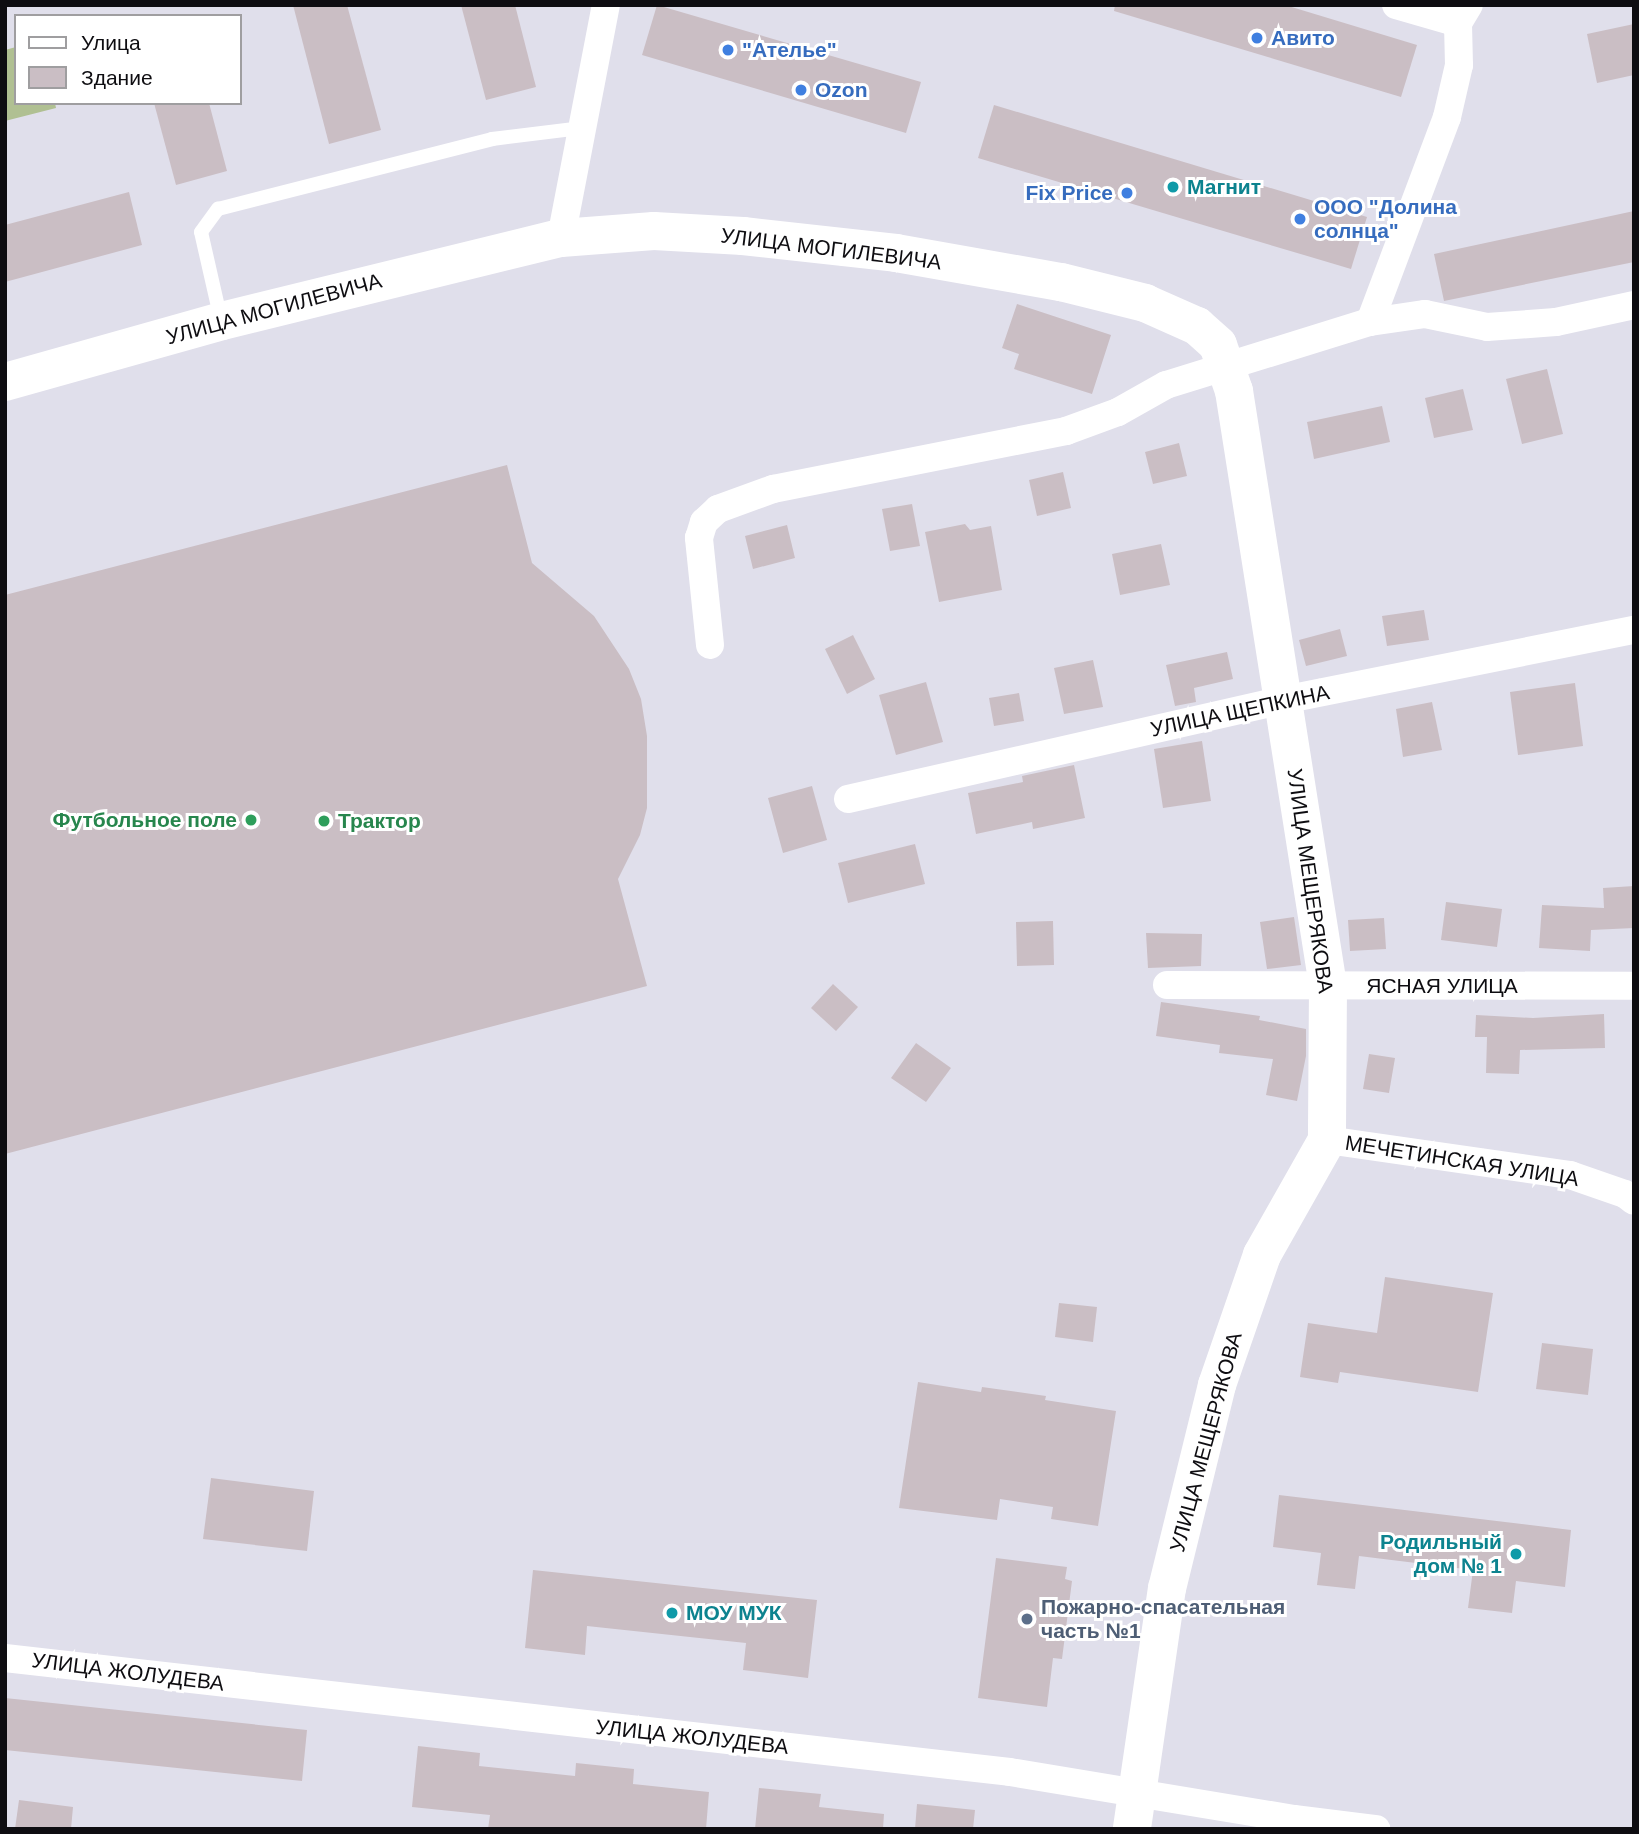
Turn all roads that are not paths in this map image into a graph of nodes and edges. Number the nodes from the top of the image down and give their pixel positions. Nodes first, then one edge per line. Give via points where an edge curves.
1 (606, 5) edge
2 (1396, 5) edge
3 (1464, 14) edge
4 (582, 128) junction
5 (561, 238) junction
6 (1634, 304) edge
7 (222, 321) junction
8 (1370, 322) junction
9 (1227, 367) junction
10 (5, 382) edge
11 (1634, 630) edge
12 (710, 645) dead end
13 (1283, 700) junction
14 (848, 799) dead end
15 (1167, 985) dead end
16 (1328, 986) junction
17 (1634, 986) edge
18 (1327, 1140) junction
19 (1634, 1201) edge
20 (5, 1658) edge
21 (1134, 1811) edge
22 (1376, 1829) edge

1 - 4 street
2 - 3 street
3 - 8 street via 1447,117
4 - 5 street
4 - 7 lane via 492,139 218,209 201,232
5 - 7 street, УЛИЦА МОГИЛЕВИЧА
5 - 9 street, УЛИЦА МОГИЛЕВИЧА via 654,231 743,236 896,253 1061,282 1145,303 1196,326 1218,345
6 - 8 street via 1556,322 1487,327 1425,314
7 - 10 street, УЛИЦА МОГИЛЕВИЧА
8 - 9 street
9 - 12 street via 1166,385 1118,412 1066,431 773,489 718,509 704,522 699,538
9 - 13 street, УЛИЦА МЕЩЕРЯКОВА
11 - 13 street, УЛИЦА ЩЕПКИНА
13 - 14 street, УЛИЦА ЩЕПКИНА
13 - 16 street, УЛИЦА МЕЩЕРЯКОВА
15 - 16 street, ЯСНАЯ УЛИЦА
16 - 17 street, ЯСНАЯ УЛИЦА
16 - 18 street, УЛИЦА МЕЩЕРЯКОВА
18 - 19 street, МЕЧЕТИНСКАЯ УЛИЦА via 1570,1175
18 - 21 street, УЛИЦА МЕЩЕРЯКОВА via 1262,1255 1217,1385 1167,1588
20 - 21 street, УЛИЦА ЖОЛУДЕВА via 1010,1772
21 - 22 street, УЛИЦА ЖОЛУДЕВА

